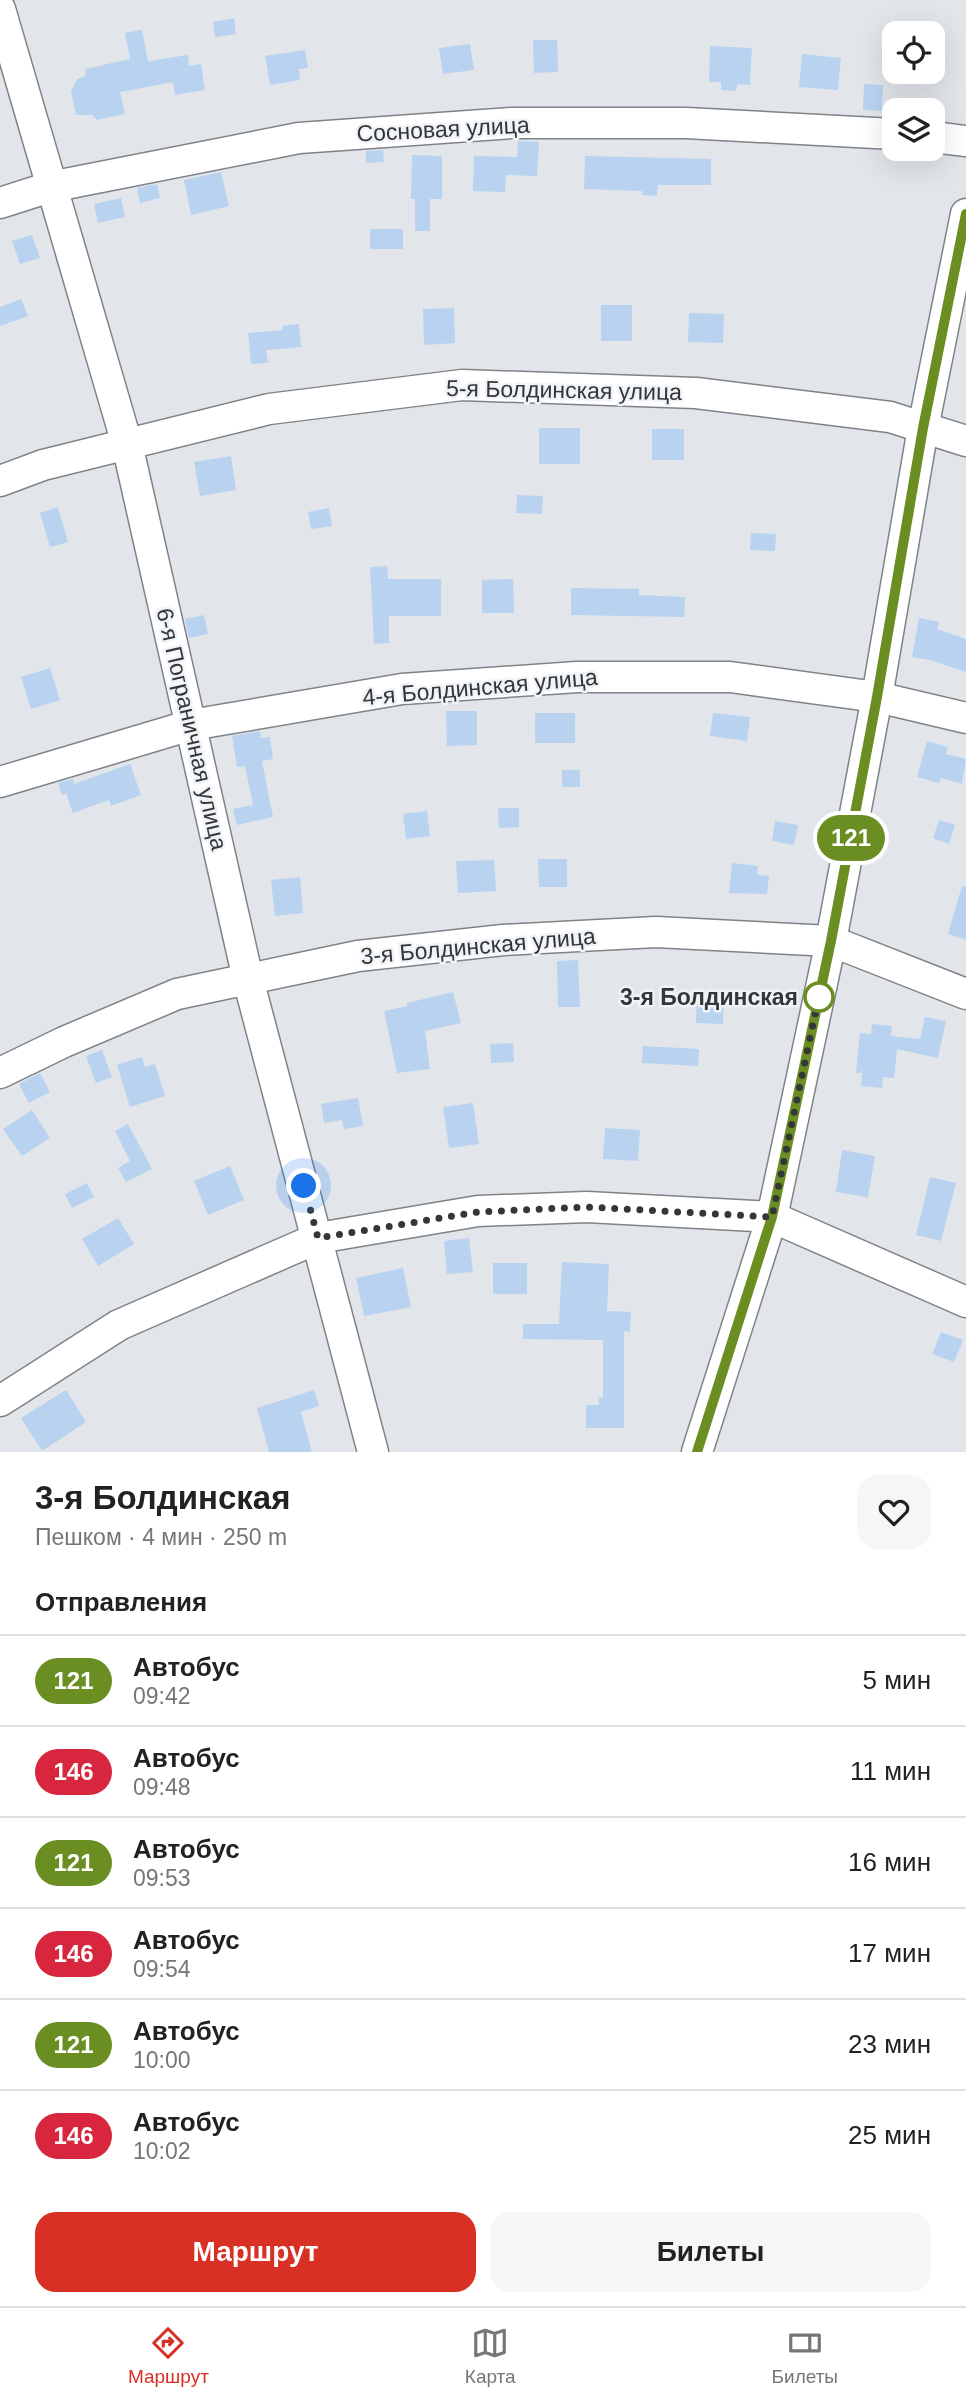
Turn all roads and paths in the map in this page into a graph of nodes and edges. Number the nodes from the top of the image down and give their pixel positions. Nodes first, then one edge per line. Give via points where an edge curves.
1 (0, 9) edge
2 (882, 133) edge
3 (945, 138) edge
4 (966, 141) edge
5 (50, 187) junction
6 (0, 204) edge
7 (966, 214) edge
8 (923, 428) junction
9 (966, 441) edge
10 (127, 444) junction
11 (0, 481) edge
12 (877, 697) junction
13 (966, 718) edge
14 (191, 725) junction
15 (0, 782) edge
16 (831, 941) junction
17 (248, 979) junction
18 (966, 994) edge
19 (0, 1073) edge
20 (772, 1217) junction
21 (318, 1238) junction
22 (966, 1302) edge
23 (0, 1401) edge
24 (373, 1452) edge
25 (697, 1452) edge

1 - 5 street, 6-я Пограничная улица
2 - 5 street, Сосновая улица via 686,123 512,123 299,138
3 - 4 street
5 - 6 street, Сосновая улица
5 - 10 street, 6-я Пограничная улица
7 - 8 street
8 - 9 street, 5-я Болдинская улица
8 - 10 street, 5-я Болдинская улица via 890,417 696,393 463,385 269,409
8 - 12 street
10 - 11 street, 5-я Болдинская улица
10 - 14 street, 6-я Пограничная улица
12 - 13 street, 4-я Болдинская улица
12 - 14 street, 4-я Болдинская улица via 730,677 577,677 402,689
12 - 16 street
14 - 15 street, 4-я Болдинская улица
14 - 17 street, 6-я Пограничная улица
16 - 17 street, 3-я Болдинская улица via 656,932 503,940 358,956
16 - 18 street, 3-я Болдинская улица
16 - 20 street
17 - 19 street, 3-я Болдинская улица via 177,994
17 - 21 street, 6-я Пограничная улица
20 - 21 street via 587,1207 491,1211
20 - 22 street
20 - 25 street
21 - 23 street via 119,1325
21 - 24 street, 6-я Пограничная улица

